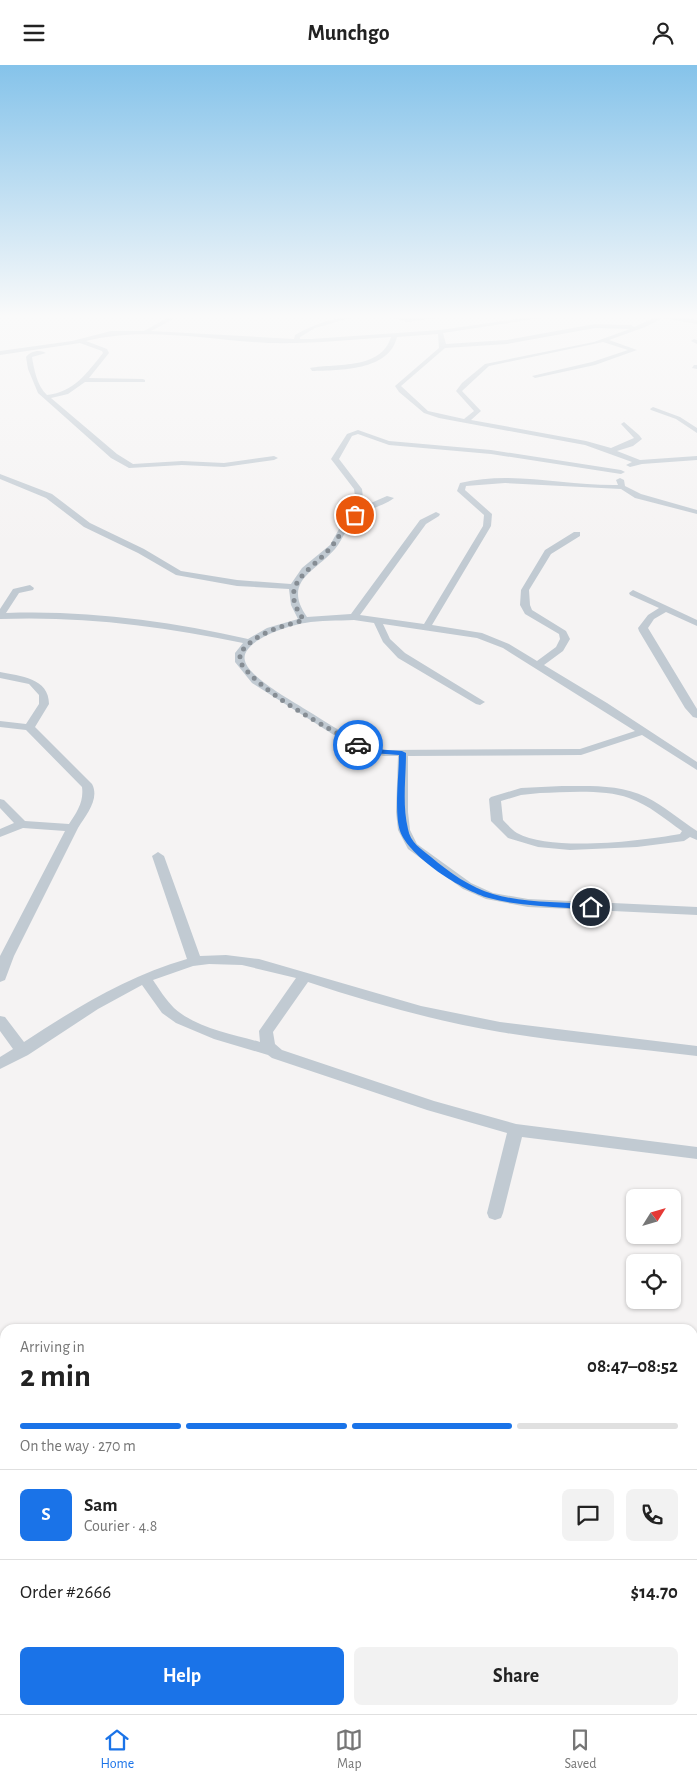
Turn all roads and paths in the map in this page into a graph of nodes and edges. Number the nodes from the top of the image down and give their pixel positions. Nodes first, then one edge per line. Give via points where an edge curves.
1 (43, 394) edge
2 (67, 394) edge
3 (405, 394) edge
4 (462, 394) edge
5 (46, 397) junction
6 (653, 409) dead end
7 (465, 422) junction
8 (624, 424) dead end
9 (697, 431) edge
10 (611, 451) junction
11 (274, 458) dead end
12 (697, 458) edge
13 (637, 462) junction
14 (621, 472) junction
15 (0, 476) edge
16 (622, 487) junction
17 (390, 498) dead end
18 (359, 512) junction
19 (697, 512) edge
20 (436, 514) dead end
21 (577, 534) dead end
22 (294, 587) junction
23 (30, 588) dead end
24 (633, 593) dead end
25 (666, 608) junction
26 (0, 616) edge
27 (354, 617) junction
28 (304, 620) junction
29 (378, 621) junction
30 (697, 623) edge
31 (426, 628) junction
32 (249, 642) junction
33 (537, 665) junction
34 (0, 675) edge
35 (480, 702) dead end
36 (697, 715) edge
37 (0, 725) edge
38 (30, 727) junction
39 (642, 732) junction
40 (402, 753) junction
41 (697, 767) edge
42 (0, 802) edge
43 (22, 824) junction
44 (72, 828) junction
45 (0, 833) edge
46 (693, 834) edge
47 (158, 856) dead end
48 (697, 911) edge
49 (195, 962) junction
50 (305, 976) junction
51 (0, 977) edge
52 (145, 979) junction
53 (0, 1021) edge
54 (270, 1050) junction
55 (22, 1051) junction
56 (697, 1051) edge
57 (0, 1064) edge
58 (516, 1129) junction
59 (697, 1153) edge
60 (495, 1213) dead end

1 - 5 street
2 - 5 street
3 - 7 street via 426,412
4 - 7 street via 478,411
5 - 11 street via 114,457 133,466 224,465
6 - 9 street
7 - 10 street via 576,441
8 - 10 street via 638,439
10 - 13 street
12 - 13 street
13 - 14 street
14 - 16 street
14 - 18 street via 490,452 404,445 354,432 335,459 357,484 362,501
15 - 22 street via 49,496 87,525 179,573 237,583
16 - 19 street via 638,496
16 - 31 street via 522,481 463,485 461,491 488,515 487,526
17 - 18 street
18 - 22 street via 346,523 330,548 300,576
20 - 27 street via 422,522
21 - 33 street via 548,552 526,590 528,612 563,633 565,639 560,649
22 - 28 street via 296,607
23 - 26 street via 16,591
24 - 25 street
25 - 30 street
25 - 36 street via 647,620 644,631
26 - 32 street via 85,616
27 - 28 street
27 - 29 street
28 - 32 street via 270,630
29 - 31 street
29 - 35 street via 384,638 413,665
31 - 33 street via 487,637
32 - 40 street via 240,653 240,662 256,681 360,747
33 - 39 street
34 - 38 street via 32,682 41,690 44,704
37 - 38 street
38 - 44 street via 88,786 89,796 84,810
39 - 40 street via 580,752
39 - 41 street
40 - 48 street via 404,830 412,846 467,886 490,896 528,903
42 - 43 street
43 - 44 street
43 - 45 street
44 - 51 street via 7,956
46 - 46 street via 641,799 612,791 518,791 502,795 494,802 493,812 499,826 514,836 540,844 576,847 655,842
47 - 49 street
49 - 50 street via 240,960
49 - 52 street
50 - 54 street via 266,1031
50 - 56 street via 435,1015 498,1027
52 - 54 street via 164,1004 180,1018 222,1036
52 - 55 street via 106,998
53 - 55 street
54 - 58 street via 432,1106
55 - 57 street
58 - 59 street
58 - 60 street

